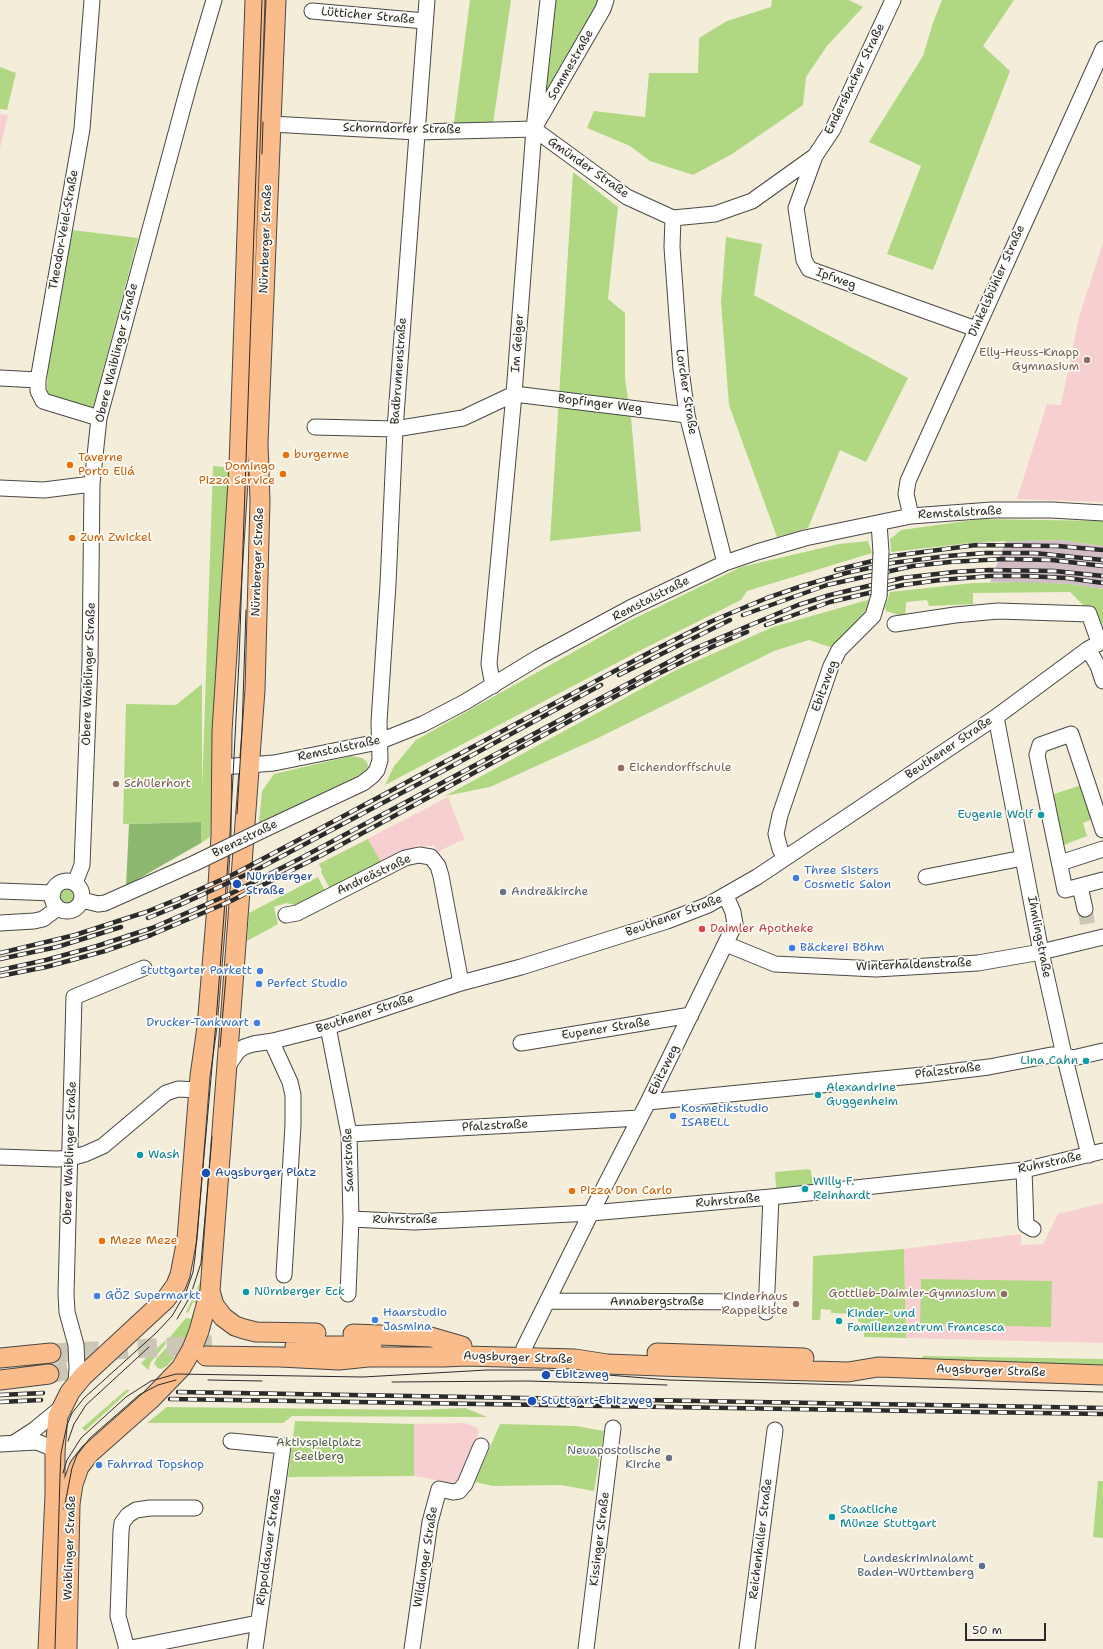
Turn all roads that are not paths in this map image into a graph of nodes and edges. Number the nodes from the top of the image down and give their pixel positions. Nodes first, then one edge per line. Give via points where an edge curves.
1 (92, 0) edge
2 (214, 0) edge
3 (255, 0) edge
4 (276, 0) edge
5 (427, 0) edge
6 (548, 0) edge
7 (606, 0) edge
8 (893, 0) edge
9 (312, 11) dead end
10 (424, 21) junction
11 (1103, 49) edge
12 (271, 124) junction
13 (534, 129) junction
14 (417, 132) junction
15 (815, 156) junction
16 (673, 218) junction
17 (976, 329) junction
18 (0, 378) edge
19 (38, 380) junction
20 (514, 394) junction
21 (687, 415) junction
22 (99, 418) junction
23 (315, 427) dead end
24 (395, 429) junction
25 (92, 484) junction
26 (0, 488) edge
27 (1103, 513) edge
28 (911, 516) junction
29 (879, 523) junction
30 (725, 563) junction
31 (895, 624) dead end
32 (1097, 644) edge
33 (1103, 681) edge
34 (494, 686) junction
35 (996, 717) junction
36 (378, 742) junction
37 (249, 765) junction
38 (222, 767) junction
39 (1103, 830) edge
40 (1103, 849) edge
41 (785, 858) junction
42 (1023, 858) junction
43 (1060, 863) junction
44 (926, 877) dead end
45 (1103, 880) edge
46 (75, 883) junction
47 (1080, 886) junction
48 (0, 891) edge
49 (52, 893) junction
50 (726, 896) junction
51 (82, 900) junction
52 (58, 908) junction
53 (1085, 909) tunnel mouth
54 (286, 915) dead end
55 (0, 923) edge
56 (1094, 934) edge
57 (726, 944) junction
58 (1042, 952) junction
59 (144, 968) dead end
60 (461, 983) junction
61 (691, 1015) junction
62 (230, 1025) junction
63 (328, 1027) junction
64 (273, 1041) junction
65 (521, 1043) dead end
66 (253, 1044) junction
67 (1103, 1051) edge
68 (1064, 1055) junction
69 (227, 1067) junction
70 (199, 1090) junction
71 (648, 1102) junction
72 (640, 1118) junction
73 (349, 1134) junction
74 (1096, 1153) edge
75 (0, 1157) edge
76 (70, 1158) junction
77 (1024, 1170) junction
78 (771, 1197) junction
79 (591, 1213) junction
80 (351, 1220) junction
81 (1033, 1229) dead end
82 (284, 1275) dead end
83 (210, 1291) junction
84 (348, 1294) dead end
85 (548, 1301) junction
86 (462, 1346) junction
87 (524, 1348) junction
88 (444, 1357) junction
89 (0, 1358) edge
90 (50, 1364) junction
91 (878, 1367) junction
92 (181, 1368) junction
93 (0, 1369) edge
94 (1103, 1375) edge
95 (0, 1380) edge
96 (76, 1383) junction
97 (62, 1407) junction
98 (613, 1428) dead end
99 (775, 1430) dead end
100 (231, 1441) dead end
101 (7, 1443) edge
102 (481, 1446) dead end
103 (54, 1451) junction
104 (194, 1508) dead end
105 (258, 1623) junction
106 (48, 1649) edge
107 (67, 1649) edge
108 (126, 1649) edge
109 (255, 1649) edge
110 (412, 1649) edge
111 (586, 1649) edge
112 (747, 1649) edge

1 - 19 street, Theodor-Veiel-Straße via 82,129
2 - 22 street, Obere Waiblinger Straße
3 - 38 main road, Nürnberger Straße via 239,466 224,689
4 - 12 main road, Nürnberger Straße
5 - 10 street, Badbrunnenstraße
6 - 13 street, Im Geiger
7 - 13 street, Sommestraße
8 - 15 street, Endersbacher Straße via 833,129
9 - 10 street, Lütticher Straße
10 - 14 street, Badbrunnenstraße
11 - 17 street, Dinkelsbühler Straße
12 - 14 street, Schorndorfer Straße
12 - 37 main road, Nürnberger Straße via 258,443 260,501 255,690
13 - 14 street, Schorndorfer Straße
13 - 16 street, Gmünder Straße via 627,197
13 - 20 street, Im Geiger
14 - 24 street, Badbrunnenstraße
15 - 16 street, Gmünder Straße via 752,201 715,214
15 - 17 street, Ipfweg via 796,208 804,260 809,269
16 - 21 street, Lorcher Straße via 672,247
17 - 28 street, Dinkelsbühler Straße via 908,481 906,494
18 - 19 street
19 - 22 street, Theodor-Veiel-Straße via 38,391 43,401
20 - 21 street, Bopfinger Weg
20 - 24 street via 463,418
20 - 34 street, Im Geiger via 489,664
21 - 30 street, Lorcher Straße
22 - 25 street, Obere Waiblinger Straße
23 - 24 street
24 - 36 street, Badbrunnenstraße
25 - 26 street via 44,490
25 - 46 street, Obere Waiblinger Straße via 90,662 82,865
27 - 28 street, Remstalstraße via 992,510
28 - 29 street, Remstalstraße
29 - 30 street, Remstalstraße via 805,538
29 - 41 street, Ebitzweg, bridge via 879,596 873,616 839,650 831,666 780,815 776,834
30 - 34 street, Remstalstraße via 632,607 539,657
31 - 32 street via 998,611 1089,614
32 - 33 street via 1098,666
32 - 35 street, Beuthener Straße
34 - 36 street, Remstalstraße via 423,724
35 - 41 street, Beuthener Straße
35 - 42 street, Ihmlingstraße
36 - 37 street, Remstalstraße via 274,763
36 - 51 street, Brenzstraße, bridge via 380,760 377,770 363,783 106,903
37 - 38 street, Remstalstraße
37 - 62 main road, Nürnberger Straße
38 - 70 main road, Nürnberger Straße via 216,918
39 - 43 street via 1071,734 1040,745 1036,755
40 - 43 street
41 - 50 street, Beuthener Straße
42 - 44 street
42 - 58 street, Ihmlingstraße
43 - 47 street via 1065,890
45 - 47 street
46 - 49 street via 63,882 56,886
46 - 51 street via 81,889
47 - 53 street
48 - 49 street
49 - 52 street via 52,899
50 - 57 street, Ebitzweg via 735,924
50 - 60 street, Beuthener Straße via 667,921
51 - 52 street via 78,907 71,911
52 - 55 street via 43,919
54 - 60 street, Andreästraße via 297,913 405,858 419,855 431,858 438,866 441,876
56 - 58 street, Winterhaldenstraße
57 - 58 street, Winterhaldenstraße via 775,964 876,970 978,963
57 - 61 street, Ebitzweg
58 - 68 street, Ihmlingstraße
59 - 76 street, Obere Waiblinger Straße via 74,997
60 - 63 street, Beuthener Straße
61 - 65 street, Eupener Straße
61 - 71 street, Ebitzweg
62 - 66 street via 243,1040
62 - 69 main road, Nürnberger Straße
63 - 64 street, Beuthener Straße
63 - 73 street, Saarstraße
64 - 66 street, Beuthener Straße
64 - 82 street via 293,1095
66 - 69 street, Beuthener Straße via 238,1051
67 - 68 street, Pfalzstraße via 1073,1058
68 - 71 street, Pfalzstraße via 923,1075
68 - 74 street, Ihmlingstraße
69 - 83 main road, Nürnberger Straße
70 - 76 street via 178,1089 166,1093 103,1146
70 - 96 main road, Nürnberger Straße via 187,1239 177,1283 166,1300
71 - 72 street, Ebitzweg
72 - 73 street, Pfalzstraße
72 - 79 street, Ebitzweg
73 - 80 street, Saarstraße
74 - 77 street, Ruhrstraße
75 - 76 street
76 - 96 street, Obere Waiblinger Straße via 66,1294 74,1336
77 - 78 street, Ruhrstraße
77 - 81 street via 1026,1225
78 - 79 street, Ruhrstraße
78 - 85 street, Annabergstraße via 766,1307
79 - 80 street, Ruhrstraße via 414,1222
79 - 85 street, Ebitzweg
80 - 84 street, Saarstraße
83 - 86 main road via 214,1305 223,1317 235,1326 256,1332 390,1334 430,1337
83 - 92 main road via 200,1331
85 - 87 street, Ebitzweg
86 - 87 main road, Augsburger Straße
86 - 88 main road, Augsburger Straße via 209,1351 339,1360 368,1356
87 - 91 main road, Augsburger Straße via 850,1359
88 - 91 main road, Augsburger Straße via 575,1359 613,1364 748,1370 848,1372
88 - 92 main road via 395,1369
89 - 90 main road
90 - 93 main road
90 - 95 main road
91 - 94 main road, Augsburger Straße
92 - 107 main road, Waiblinger Straße via 151,1399 90,1453 79,1467 70,1504
96 - 97 main road
97 - 101 street via 34,1430
97 - 103 main road
98 - 111 street, Kissinger Straße
99 - 112 street, Reichenhaller Straße
100 - 105 street, Rippoldsauer Straße via 283,1446
101 - 103 street via 37,1442
102 - 110 street, Wildunger Straße via 465,1484 459,1491 439,1489 430,1522
103 - 106 main road, Waiblinger Straße via 55,1495
104 - 108 street via 136,1510 122,1523 118,1616
105 - 108 street
105 - 109 street, Rippoldsauer Straße

